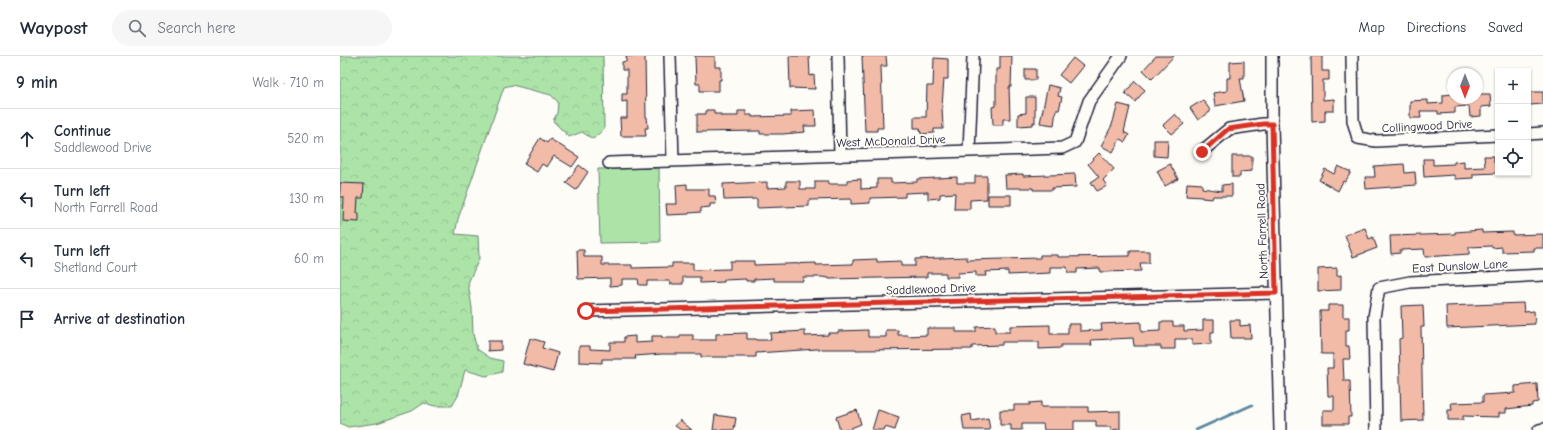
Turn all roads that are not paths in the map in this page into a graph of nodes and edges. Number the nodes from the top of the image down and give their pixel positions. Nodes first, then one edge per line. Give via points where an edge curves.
1 (670, 56) edge
2 (838, 56) edge
3 (973, 56) edge
4 (1121, 56) edge
5 (1272, 56) edge
6 (1352, 56) edge
7 (1272, 124) junction
8 (1543, 133) edge
9 (1531, 134) edge
10 (1495, 135) edge
11 (968, 150) junction
12 (1202, 152) dead end
13 (840, 156) junction
14 (673, 161) junction
15 (609, 163) dead end
16 (1543, 275) edge
17 (1276, 293) junction
18 (586, 311) dead end
19 (1543, 429) edge
20 (1280, 430) edge
21 (1376, 430) edge
22 (1539, 430) edge

1 - 14 street
2 - 13 street
3 - 11 street
4 - 11 street, West McDonald Drive via 1089,101 1075,142 1062,148
5 - 7 street, North Farrell Road
6 - 10 street, Collingwood Drive via 1352,121 1358,138 1376,141
7 - 12 street via 1228,129
7 - 17 street, North Farrell Road
8 - 9 street
11 - 13 street, West McDonald Drive
13 - 14 street, West McDonald Drive
14 - 15 street, West McDonald Drive
16 - 21 street, East Dunslow Lane via 1410,282 1379,288 1374,317
17 - 18 street, Saddlewood Drive
17 - 20 street, North Farrell Road
19 - 22 street

